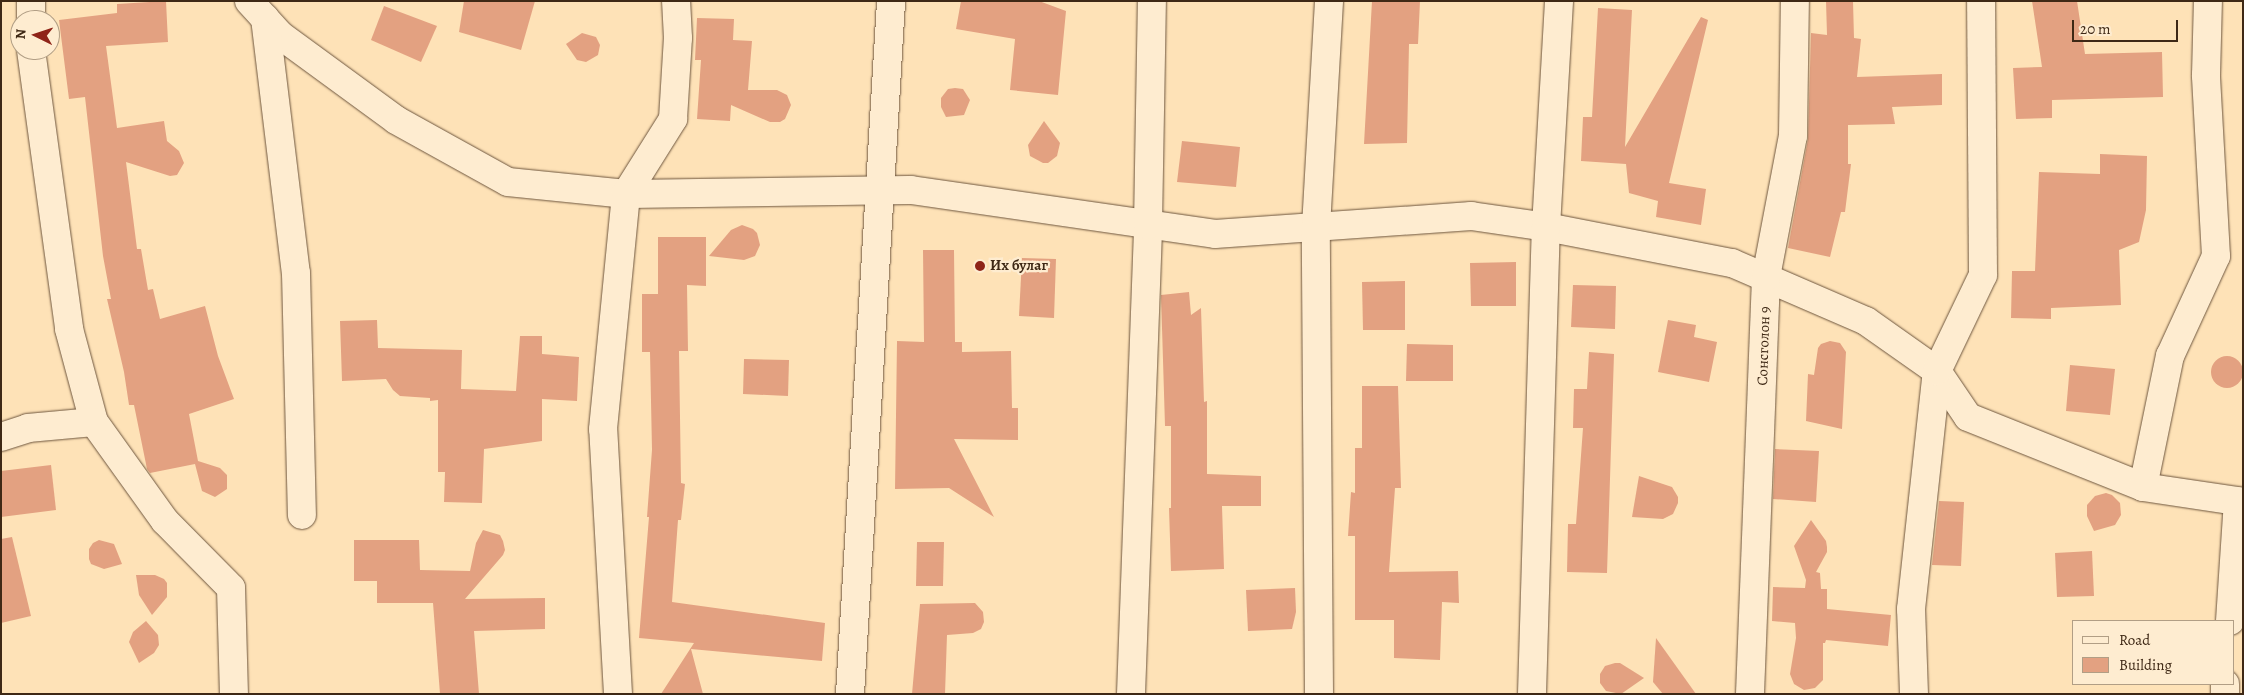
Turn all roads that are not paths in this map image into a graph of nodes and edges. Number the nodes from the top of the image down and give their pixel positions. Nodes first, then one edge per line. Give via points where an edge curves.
1 (676, 1) edge
2 (891, 1) edge
3 (1152, 1) edge
4 (1329, 1) edge
5 (1559, 1) edge
6 (1795, 1) edge
7 (1981, 1) edge
8 (2208, 1) edge
9 (257, 10) edge
10 (32, 60) edge
11 (879, 189) junction
12 (626, 194) junction
13 (1148, 224) junction
14 (1316, 227) junction
15 (1546, 227) junction
16 (1766, 277) junction
17 (1937, 371) junction
18 (94, 422) junction
19 (1, 437) edge
20 (2143, 487) junction
21 (2240, 501) edge
22 (302, 515) dead end
23 (2230, 620) edge
24 (234, 694) edge
25 (618, 694) edge
26 (850, 694) edge
27 (1131, 694) edge
28 (1319, 694) edge
29 (1532, 694) edge
30 (1750, 694) edge
31 (1914, 694) edge

1 - 12 street via 678,38 673,119
2 - 11 street
3 - 13 street
4 - 14 street
5 - 15 street
6 - 16 street, Сонсголон 9 via 1793,136
7 - 17 street via 1983,275
8 - 20 street via 2206,75 2216,256 2170,356
9 - 12 street via 280,35 396,120 508,182
9 - 22 street via 296,273
10 - 18 street via 69,329
11 - 12 street
11 - 13 street via 911,190
11 - 26 street
12 - 25 street via 603,429
13 - 14 street via 1215,234
13 - 27 street
14 - 15 street via 1471,216
14 - 28 street
15 - 16 street via 1732,263
15 - 29 street
16 - 17 street via 1866,321
16 - 30 street, Сонсголон 9
17 - 20 street via 1968,417
17 - 31 street via 1911,609
18 - 19 street via 28,428
18 - 24 street via 165,521 230,588
20 - 21 street
21 - 23 street

